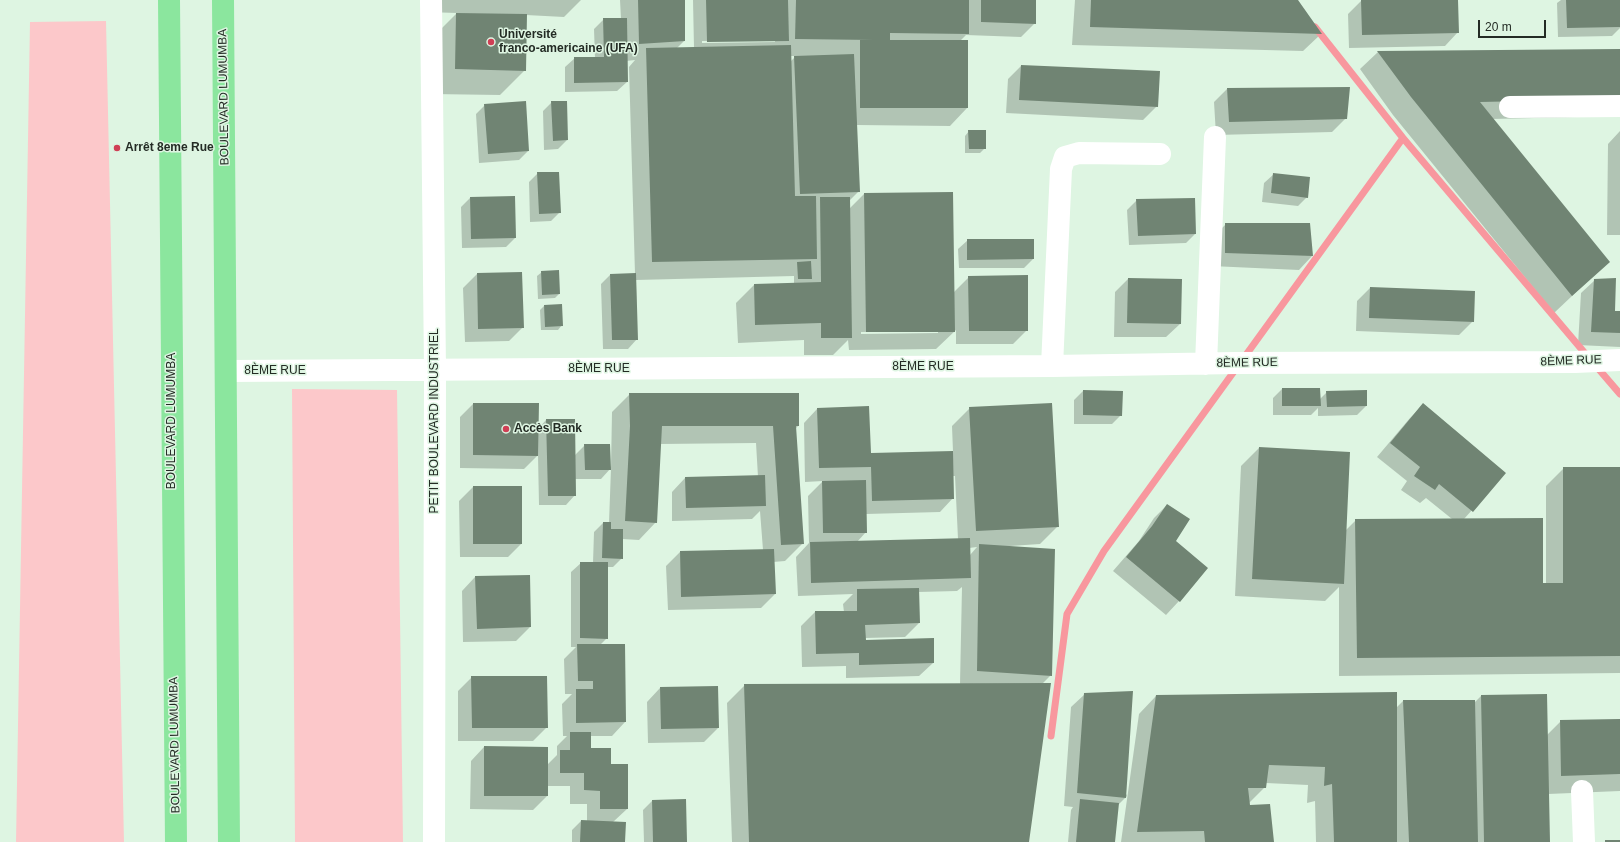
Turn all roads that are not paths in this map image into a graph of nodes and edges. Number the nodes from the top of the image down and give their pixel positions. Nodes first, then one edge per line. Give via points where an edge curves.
1 (169, 0) edge
2 (224, 0) edge
3 (431, 0) edge
4 (1620, 106) edge
5 (1510, 107) dead end
6 (1214, 137) dead end
7 (1160, 154) dead end
8 (1620, 360) edge
9 (1206, 364) junction
10 (1052, 366) junction
11 (435, 370) junction
12 (227, 371) junction
13 (1582, 791) dead end
14 (176, 842) edge
15 (229, 842) edge
16 (434, 842) edge
17 (1584, 842) edge

1 - 14 highway, BOULEVARD LUMUMBA
2 - 12 highway, BOULEVARD LUMUMBA
3 - 11 street, PETIT BOULEVARD INDUSTRIEL
4 - 5 street
6 - 9 street
7 - 10 street via 1079,153 1065,157 1061,169
8 - 9 street, 8ÈME RUE
9 - 10 street, 8ÈME RUE
10 - 11 street, 8ÈME RUE
11 - 12 street, 8ÈME RUE
11 - 16 street, PETIT BOULEVARD INDUSTRIEL
12 - 15 highway, BOULEVARD LUMUMBA
13 - 17 street

